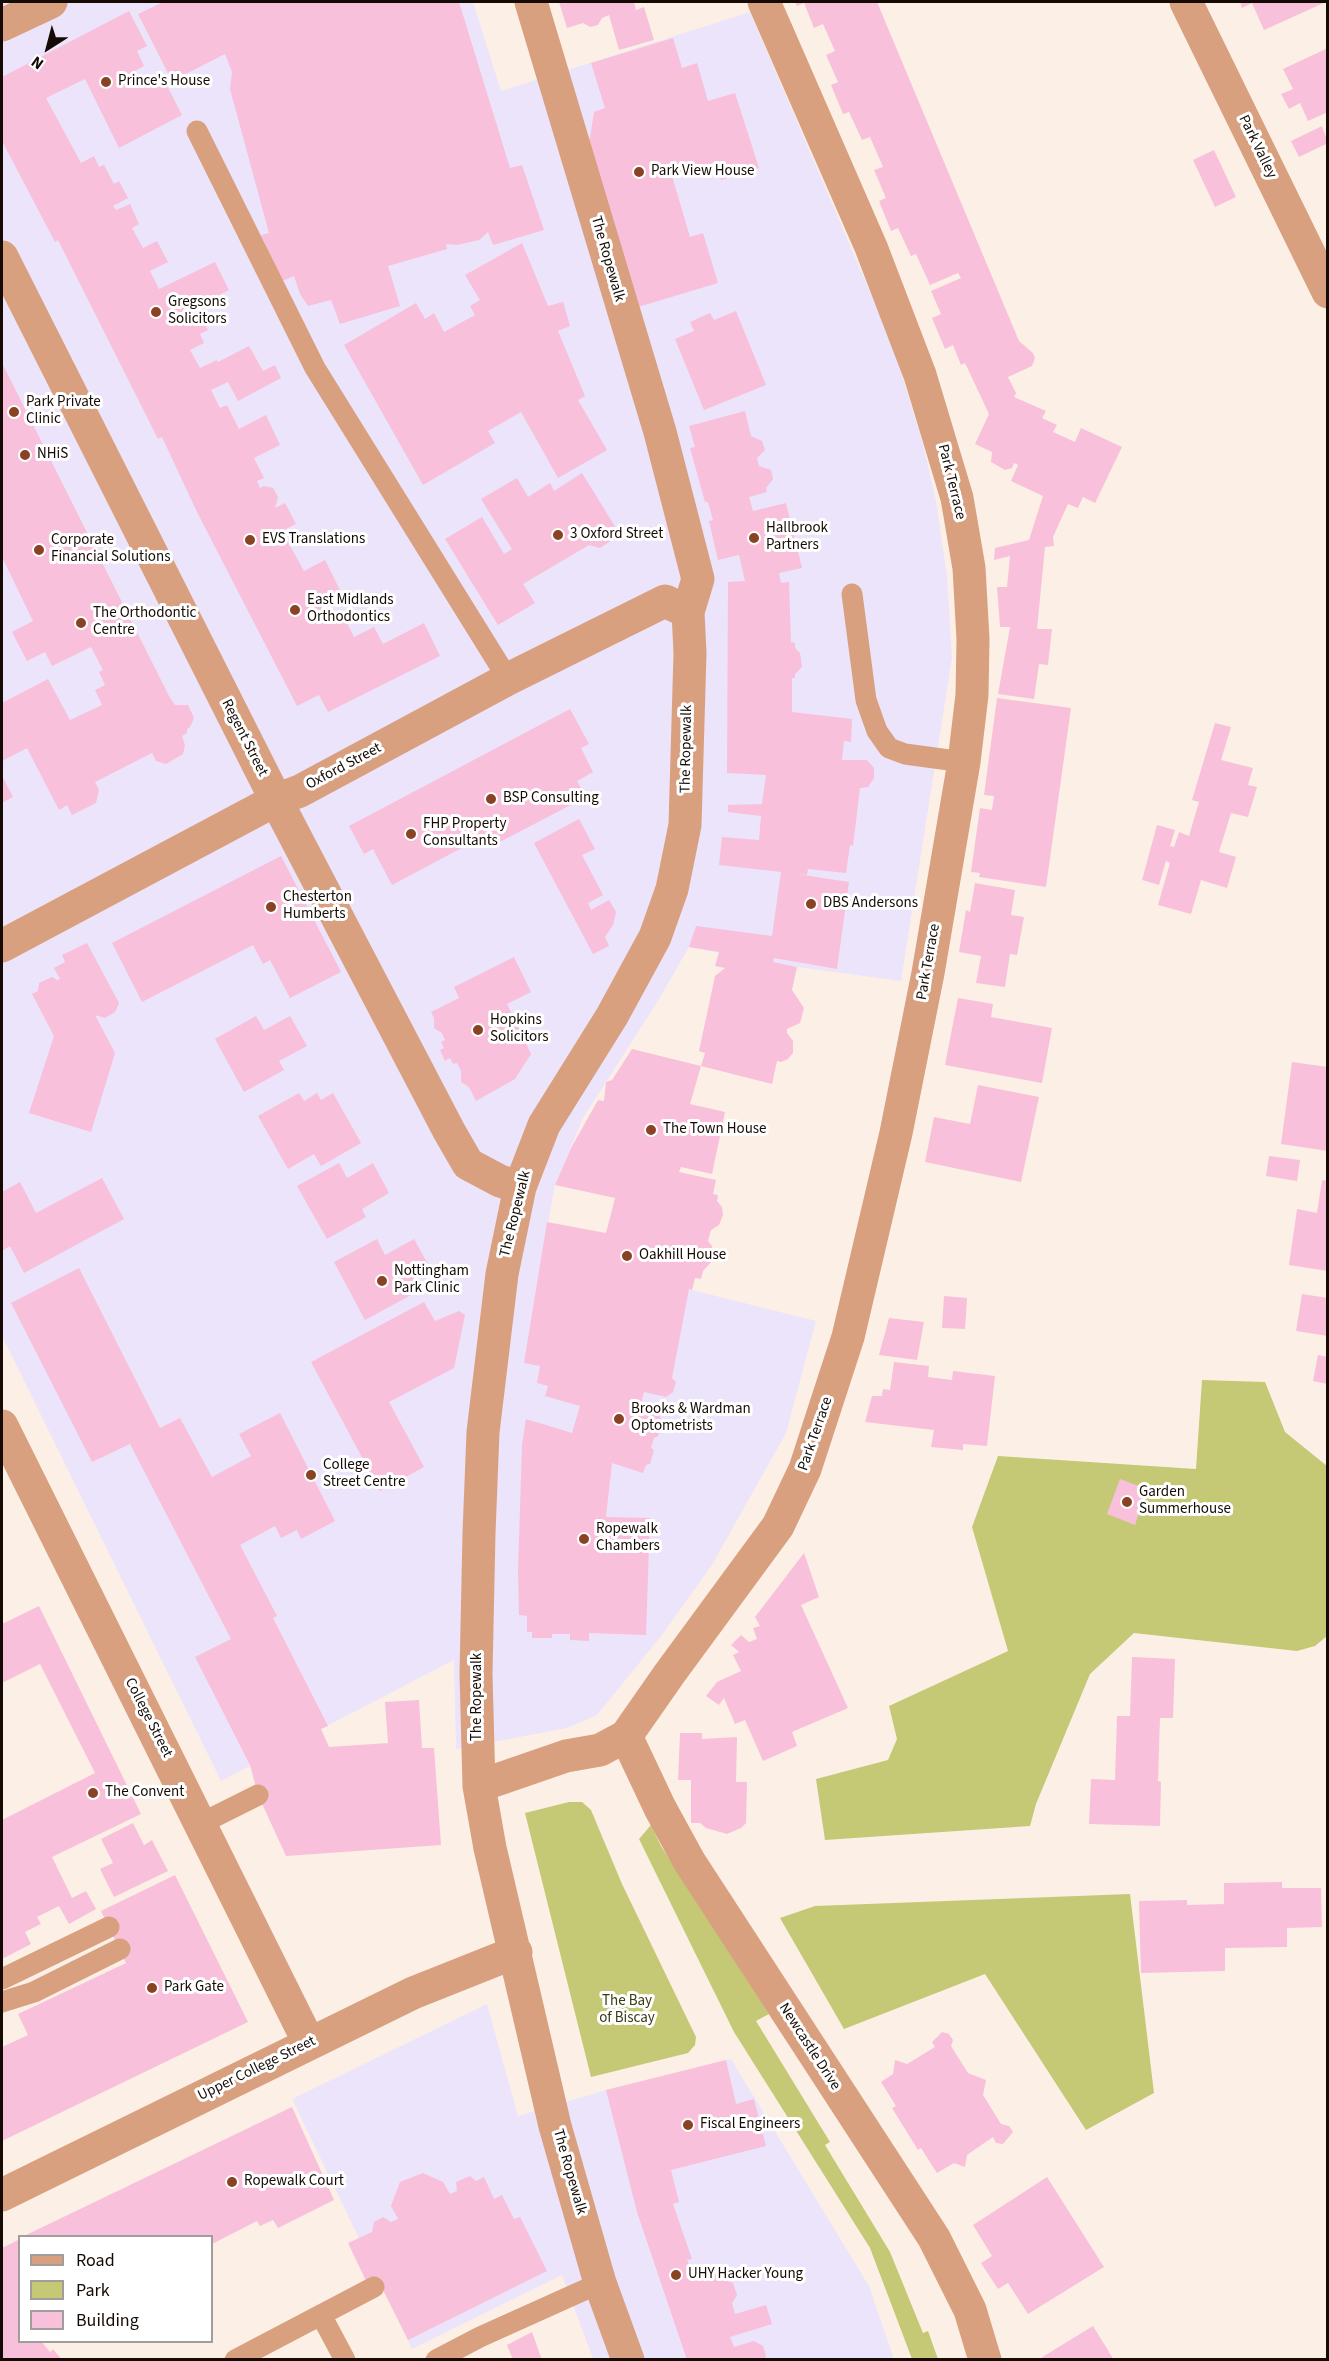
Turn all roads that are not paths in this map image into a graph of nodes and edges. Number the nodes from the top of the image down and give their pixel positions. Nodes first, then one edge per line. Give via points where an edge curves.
1 (51, 2) edge
2 (531, 2) edge
3 (764, 2) edge
4 (1186, 2) edge
5 (2, 26) edge
6 (197, 131) dead end
7 (2, 257) edge
8 (1328, 292) edge
9 (852, 594) dead end
10 (688, 612) junction
11 (508, 679) junction
12 (964, 762) junction
13 (276, 800) junction
14 (2, 946) edge
15 (520, 1187) junction
16 (2, 1426) edge
17 (626, 1736) junction
18 (478, 1786) junction
19 (258, 1795) dead end
20 (200, 1824) junction
21 (109, 1927) dead end
22 (120, 1949) dead end
23 (516, 1953) junction
24 (2, 1979) edge
25 (2, 2002) edge
26 (309, 2043) junction
27 (2, 2195) edge
28 (600, 2283) junction
29 (374, 2287) dead end
30 (321, 2314) junction
31 (235, 2360) edge
32 (345, 2360) edge
33 (436, 2360) edge
34 (628, 2360) edge
35 (985, 2360) edge

1 - 5 street
2 - 10 street, The Ropewalk via 666,455 698,579
3 - 12 street, Park Terrace via 871,247 920,375 957,498 969,568 973,639 972,695
4 - 8 street, Park Valley
6 - 11 lane via 315,368
7 - 13 street, Regent Street
9 - 12 lane via 866,700 877,731 889,748 905,754
10 - 11 street, Oxford Street via 665,601
10 - 15 street, The Ropewalk via 685,825 672,889 655,938 544,1125
11 - 13 street, Oxford Street via 300,791
12 - 17 street, Park Terrace via 896,1133 848,1337 826,1410 805,1469 778,1526
13 - 14 street, Oxford Street
13 - 15 street, Regent Street via 468,1164
15 - 18 street, The Ropewalk via 502,1274 483,1432 476,1674
16 - 20 street, College Street
17 - 18 street, Park Terrace via 600,1750 566,1756
17 - 35 street, Newcastle Drive via 689,1861 934,2238 970,2310
18 - 23 street, The Ropewalk
19 - 20 lane
20 - 26 street, College Street
21 - 24 lane
22 - 25 lane via 34,1992
23 - 26 street, Upper College Street via 413,1993
23 - 28 street, The Ropewalk via 555,2126
26 - 27 street, Upper College Street
28 - 33 lane
28 - 34 street, The Ropewalk
29 - 30 lane
30 - 31 lane
30 - 32 lane

